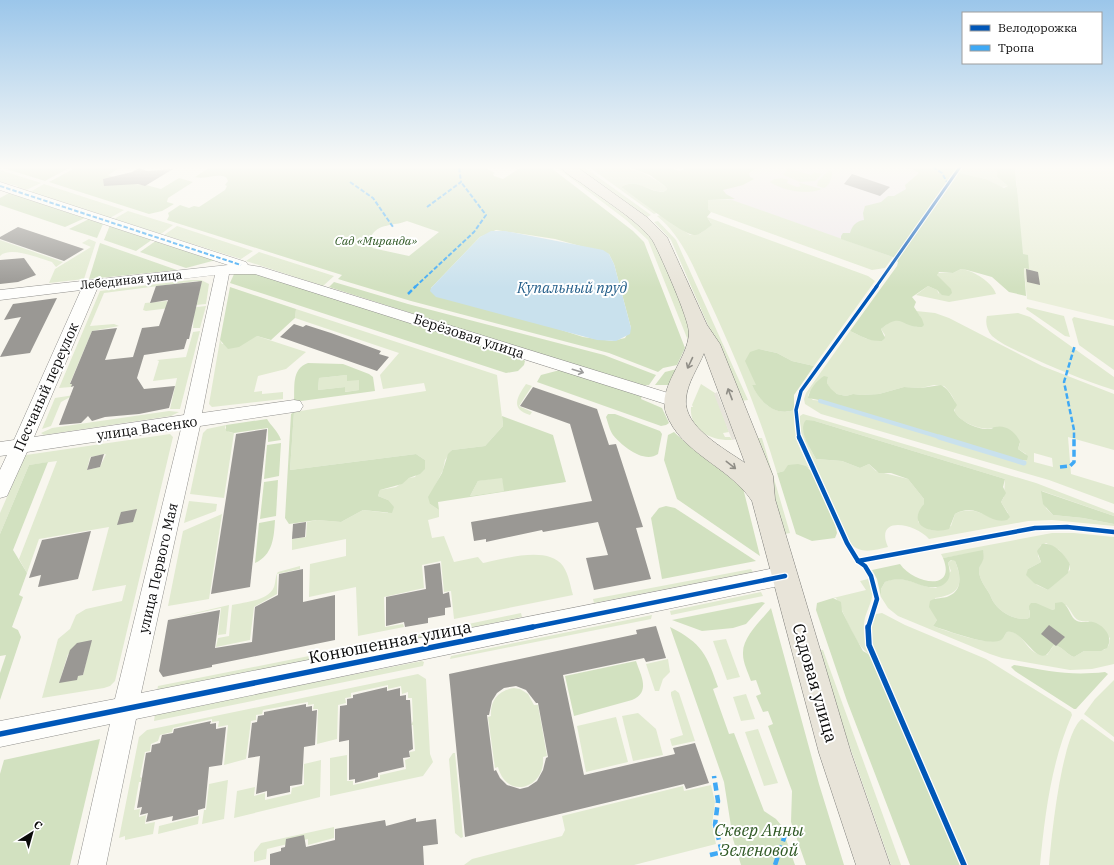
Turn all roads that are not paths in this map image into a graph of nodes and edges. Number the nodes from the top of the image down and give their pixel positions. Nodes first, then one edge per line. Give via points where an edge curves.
1 (65, 207) edge
2 (623, 207) edge
3 (241, 265) dead end
4 (223, 271) junction
5 (263, 271) joint
6 (91, 285) junction
7 (0, 295) edge
8 (698, 326) junction
9 (675, 401) junction
10 (294, 406) dead end
11 (192, 421) junction
12 (20, 446) junction
13 (0, 449) edge
14 (0, 490) edge
15 (763, 499) junction
16 (785, 576) junction
17 (125, 709) junction
18 (0, 734) edge
19 (92, 865) edge
20 (873, 865) edge

1 - 3 street
2 - 8 main road, Садовая улица via 657,234
4 - 5 street, Лебединая улица via 242,268
4 - 6 street, Лебединая улица
4 - 11 street, улица Первого Мая
5 -> 9 street, Берёзовая улица
6 - 7 street, Лебединая улица
6 - 12 street, Песчаный переулок
8 -> 9 main road, Садовая улица via 697,346
15 -> 8 main road, Садовая улица via 761,476 710,344
9 -> 15 main road, Садовая улица via 678,418 690,433 749,480
10 - 11 street, улица Васенко
11 - 12 street, улица Васенко
11 - 17 street, улица Первого Мая
12 - 13 street, улица Васенко
12 - 14 street, Песчаный переулок
15 - 16 main road, Садовая улица
16 - 17 street, Конюшенная улица
16 - 20 main road, Садовая улица via 835,753
17 - 18 street, Конюшенная улица
17 - 19 street, улица Первого Мая

